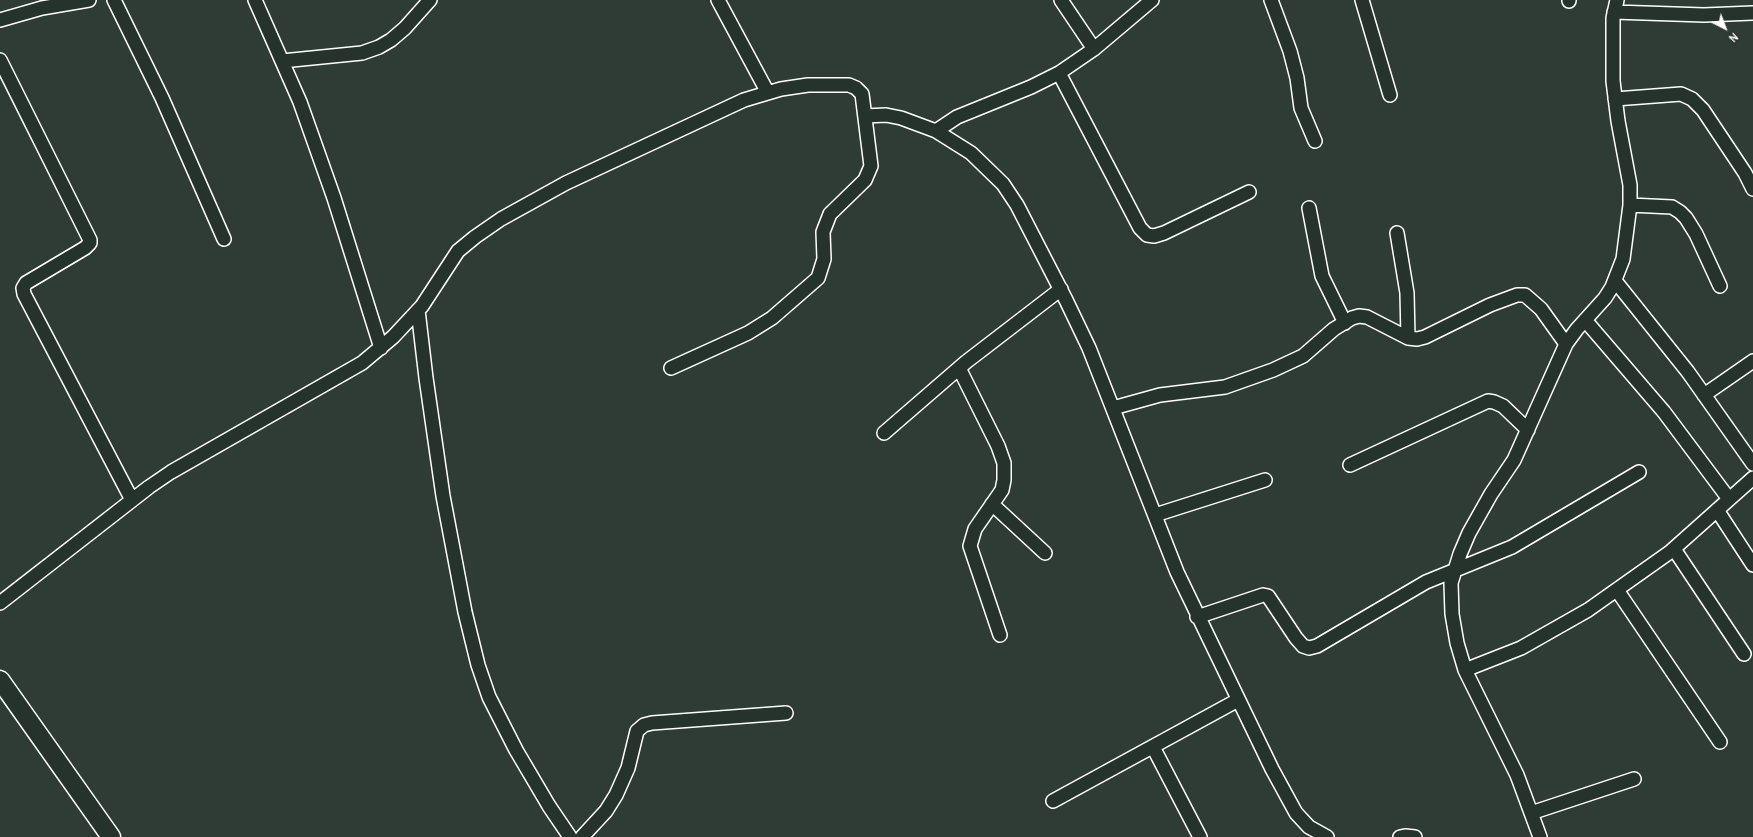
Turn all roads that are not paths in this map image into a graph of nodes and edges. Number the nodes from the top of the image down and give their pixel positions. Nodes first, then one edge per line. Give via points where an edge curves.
1 (90, 0) edge
2 (114, 0) edge
3 (255, 0) edge
4 (430, 0) edge
5 (718, 0) edge
6 (1062, 0) edge
7 (1152, 0) edge
8 (1271, 0) edge
9 (1362, 0) edge
10 (1616, 6) edge
11 (1753, 13) edge
12 (0, 20) edge
13 (1094, 49) junction
14 (0, 60) edge
15 (282, 61) junction
16 (1059, 73) junction
17 (768, 93) junction
18 (1390, 95) dead end
19 (1615, 99) junction
20 (865, 116) junction
21 (936, 131) junction
22 (1315, 141) dead end
23 (1753, 189) edge
24 (1249, 192) dead end
25 (1630, 205) junction
26 (1309, 208) dead end
27 (1397, 233) dead end
28 (224, 239) dead end
29 (1616, 282) junction
30 (1720, 286) dead end
31 (1061, 289) junction
32 (418, 310) junction
33 (1585, 320) junction
34 (1345, 323) junction
35 (1408, 338) junction
36 (1566, 344) junction
37 (381, 348) junction
38 (1753, 361) edge
39 (671, 368) dead end
40 (959, 368) junction
41 (1704, 395) junction
42 (1113, 408) junction
43 (1528, 430) junction
44 (884, 433) dead end
45 (1753, 464) edge
46 (1350, 465) dead end
47 (1639, 472) dead end
48 (1753, 478) edge
49 (1265, 480) dead end
50 (1729, 499) junction
51 (132, 500) junction
52 (992, 504) junction
53 (1717, 510) junction
54 (1155, 515) junction
55 (1674, 549) junction
56 (1045, 553) dead end
57 (1753, 565) edge
58 (1455, 570) junction
59 (1616, 590) junction
60 (0, 603) edge
61 (1198, 616) junction
62 (1000, 634) dead end
63 (1744, 654) dead end
64 (1465, 670) junction
65 (0, 680) edge
66 (1238, 700) junction
67 (786, 713) dead end
68 (1720, 742) dead end
69 (1153, 746) junction
70 (1634, 779) dead end
71 (1052, 801) dead end
72 (1531, 813) junction
73 (111, 837) edge
74 (570, 837) edge
75 (582, 837) edge
76 (1200, 837) edge
77 (1327, 837) edge
78 (1400, 837) edge
79 (1415, 837) edge
80 (1540, 837) edge

1 - 12 street via 42,8
2 - 28 street via 162,98
3 - 15 street
4 - 15 street via 405,28 379,47 362,53
5 - 17 street
6 - 13 street
7 - 13 street
8 - 22 street via 1290,51 1301,108
9 - 18 street
10 - 11 street via 1704,15
10 - 19 street via 1612,46
13 - 16 street
14 - 51 street via 90,240 88,246 26,283 23,288 24,294
15 - 37 street via 300,102 334,198
16 - 21 street via 957,117
16 - 24 street via 1140,228 1147,235 1164,233
17 - 20 street via 808,84 849,85 862,94
17 - 32 street via 744,100 708,116 566,183 501,219 458,251
19 - 23 street via 1681,94 1692,98 1741,166
19 - 25 street via 1629,178
20 - 21 street via 886,115 901,118
20 - 39 street via 871,166 865,180 830,214 823,232 824,259 818,278 772,318 748,333
21 - 31 street via 971,153 1003,184 1017,205
25 - 29 street via 1623,260
25 - 30 street via 1672,207 1680,212 1696,234
26 - 34 street via 1322,276
27 - 35 street via 1407,293
29 - 33 street
29 - 41 street
31 - 40 street
31 - 42 street
32 - 37 street
32 - 74 street via 443,496 478,665 489,697 516,750
33 - 36 street
33 - 50 street via 1664,412
34 - 35 street via 1359,316 1367,317
34 - 42 street via 1334,329 1303,356 1274,370 1225,387 1160,395
35 - 36 street via 1424,337 1490,305 1517,295 1525,295 1541,309
36 - 43 street
37 - 51 street via 362,364 189,460
38 - 41 street
40 - 44 street
40 - 52 street via 1004,463 1002,490
41 - 45 street
42 - 54 street
43 - 46 street via 1503,406 1488,401
43 - 58 street via 1514,460 1469,533
47 - 58 street via 1512,547
48 - 50 street
49 - 54 street
50 - 53 street
51 - 60 street
52 - 56 street
52 - 62 street via 975,529 970,546
53 - 55 street
53 - 57 street
54 - 61 street via 1177,572
55 - 59 street
55 - 63 street
58 - 61 street via 1426,582 1317,646 1309,648 1303,646 1296,638 1268,596 1263,595
58 - 64 street via 1451,583 1452,614
59 - 64 street via 1588,610 1521,648
59 - 68 street
61 - 66 street
64 - 72 street via 1517,775
65 - 73 street
66 - 69 street
66 - 77 street via 1296,813 1309,827
67 - 75 street via 644,725 637,731 628,768 616,795 606,811
69 - 71 street
69 - 76 street
70 - 72 street
72 - 80 street
78 - 79 street

